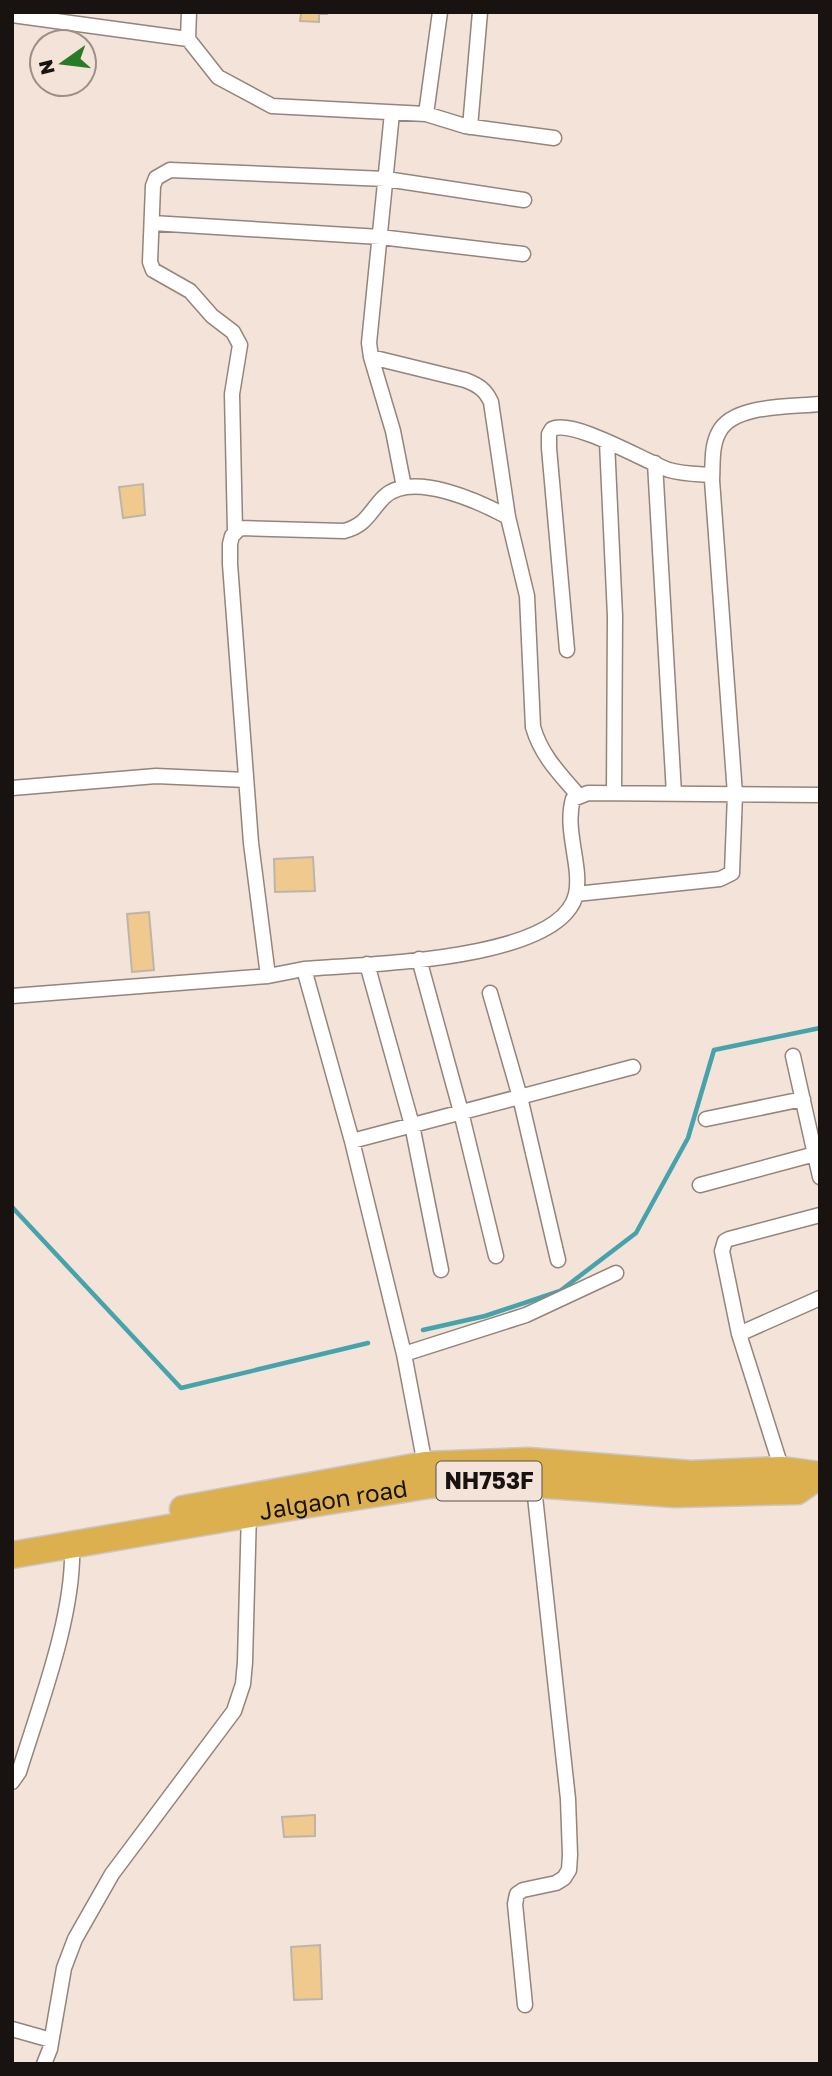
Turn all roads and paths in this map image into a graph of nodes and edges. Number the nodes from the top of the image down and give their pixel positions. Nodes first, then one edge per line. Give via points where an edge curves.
1 (189, 12) edge
2 (440, 12) edge
3 (480, 12) edge
4 (12, 15) edge
5 (188, 39) junction
6 (392, 113) junction
7 (426, 114) junction
8 (470, 127) junction
9 (554, 138) dead end
10 (386, 179) junction
11 (524, 201) dead end
12 (152, 223) junction
13 (380, 237) junction
14 (523, 254) dead end
15 (371, 357) junction
16 (820, 404) edge
17 (607, 442) junction
18 (655, 463) junction
19 (712, 475) junction
20 (404, 487) junction
21 (508, 517) junction
22 (235, 531) junction
23 (567, 650) dead end
24 (246, 780) junction
25 (12, 788) edge
26 (614, 793) junction
27 (674, 794) junction
28 (735, 794) junction
29 (578, 795) junction
30 (820, 795) edge
31 (576, 894) junction
32 (419, 959) junction
33 (367, 964) junction
34 (304, 969) junction
35 (268, 976) junction
36 (490, 993) dead end
37 (12, 996) edge
38 (793, 1056) dead end
39 (633, 1067) dead end
40 (520, 1097) junction
41 (803, 1099) junction
42 (461, 1112) junction
43 (706, 1119) dead end
44 (412, 1125) junction
45 (352, 1141) junction
46 (815, 1154) junction
47 (820, 1177) edge
48 (700, 1185) dead end
49 (820, 1215) edge
50 (496, 1256) dead end
51 (558, 1259) dead end
52 (441, 1270) dead end
53 (616, 1273) dead end
54 (820, 1298) edge
55 (739, 1334) junction
56 (404, 1354) junction
57 (782, 1470) junction
58 (534, 1472) junction
59 (427, 1475) junction
60 (819, 1475) edge
61 (249, 1506) junction
62 (86, 1536) junction
63 (12, 1539) edge
64 (12, 1555) edge
65 (12, 1782) edge
66 (525, 2005) dead end
67 (12, 2029) edge
68 (51, 2040) junction
69 (44, 2064) edge

1 - 5 street
2 - 7 street
3 - 8 street
4 - 5 street
5 - 6 street via 218,77 272,106
6 - 7 street
6 - 10 street
7 - 8 street
8 - 9 street
10 - 11 street
10 - 12 street via 170,170 156,178 153,186
10 - 13 street
12 - 13 street
12 - 22 street via 153,270 190,291 233,332 240,345 232,394
13 - 14 street
13 - 15 street via 370,317
15 - 20 street
15 - 21 street via 465,380 486,391
16 - 19 street via 765,409 727,420 714,447
17 - 18 street
17 - 23 street via 565,426 555,426 549,434
17 - 26 street via 615,616
18 - 19 street via 671,470
18 - 27 street
19 - 28 street
20 - 21 street via 452,494
20 - 22 street via 385,496 362,524 344,531
21 - 29 street via 527,596 533,727 547,759
22 - 24 street via 230,564
24 - 25 street via 156,776
24 - 35 street
26 - 27 street
26 - 29 street
27 - 28 street
28 - 30 street
28 - 31 street via 734,868 727,877
29 - 31 street via 570,816
31 - 32 street via 561,918 528,938 495,949
32 - 33 street
32 - 42 street
33 - 34 street
33 - 44 street
34 - 35 street
34 - 45 street
35 - 37 street
36 - 40 street
38 - 41 street
39 - 40 street
40 - 42 street
40 - 51 street
41 - 43 street
41 - 46 street
42 - 44 street
42 - 50 street
44 - 45 street
44 - 52 street
45 - 56 street
46 - 47 street
46 - 48 street
49 - 55 street via 725,1241 722,1251
53 - 56 street via 526,1315
54 - 55 street
55 - 57 street
56 - 59 street
57 - 58 highway, NH753F
57 - 60 highway, NH753F
58 - 59 highway, Jalgaon road / NH753F via 477,1480
58 - 60 highway, Jalgaon road / NH753F via 675,1494 797,1490
58 - 66 street via 570,1855 564,1878 517,1894
59 - 61 highway, Jalgaon road / NH753F
61 - 62 highway, Jalgaon road / NH753F
61 - 68 street via 245,1662 238,1702 112,1874 75,1938 64,1968
62 - 63 highway, NH753F
62 - 64 highway, Jalgaon road / NH753F
62 - 65 street via 19,1772
67 - 68 street
68 - 69 street

